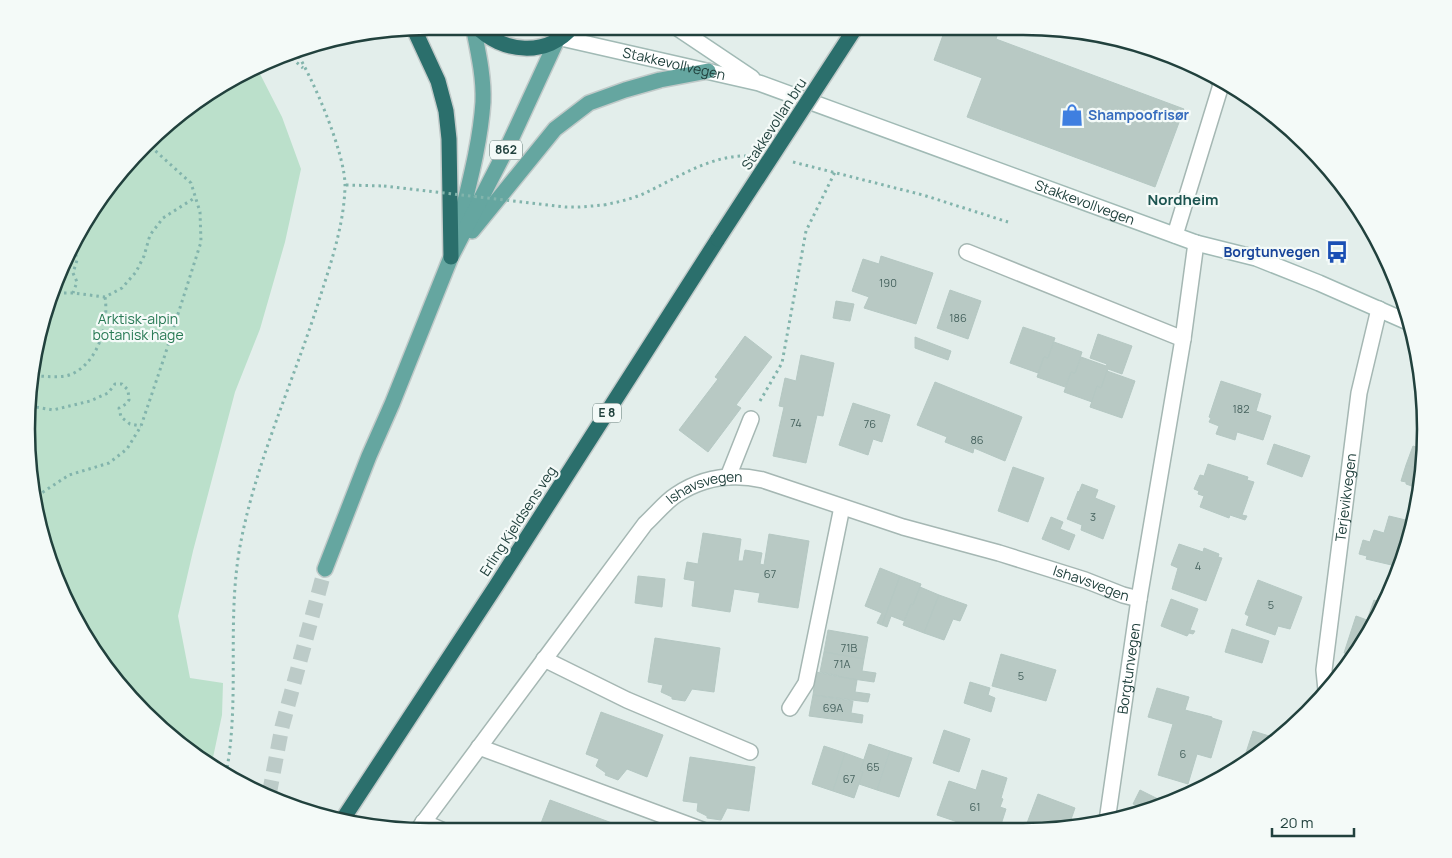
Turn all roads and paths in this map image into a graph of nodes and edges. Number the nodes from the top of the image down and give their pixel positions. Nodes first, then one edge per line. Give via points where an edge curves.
1 (417, 35) edge
2 (475, 35) edge
3 (484, 35) edge
4 (563, 35) edge
5 (688, 35) edge
6 (851, 35) edge
7 (559, 39) junction
8 (299, 57) edge
9 (293, 59) edge
10 (306, 70) junction
11 (708, 71) junction
12 (759, 83) junction
13 (1220, 88) edge
14 (152, 148) edge
15 (752, 156) dead end
16 (790, 162) dead end
17 (835, 172) junction
18 (346, 185) junction
19 (196, 197) junction
20 (1008, 222) dead end
21 (1175, 235) junction
22 (718, 239) joint
23 (1196, 243) junction
24 (967, 252) dead end
25 (76, 255) edge
26 (451, 257) junction
27 (59, 293) edge
28 (73, 293) junction
29 (105, 297) junction
30 (1380, 309) junction
31 (1402, 320) edge
32 (1182, 339) junction
33 (38, 376) edge
34 (764, 394) dead end
35 (36, 407) edge
36 (751, 420) dead end
37 (142, 426) junction
38 (728, 476) junction
39 (41, 494) edge
40 (842, 507) junction
41 (326, 569) tunnel mouth
42 (1138, 599) junction
43 (544, 659) junction
44 (1325, 682) edge
45 (790, 708) dead end
46 (479, 747) junction
47 (750, 752) dead end
48 (227, 767) edge
49 (1108, 813) edge
50 (346, 814) edge
51 (422, 823) edge
52 (683, 823) edge

1 - 26 highway via 438,81 446,111
2 - 26 main road, 862 via 483,101
3 - 7 highway via 511,48 527,49
4 - 7 highway
5 - 12 street, Stakkevollvegen
6 - 22 highway, Stakkevollan bru / E 8, bridge
7 - 11 street, Stakkevollvegen
7 - 26 main road, 862
8 - 10 path
9 - 10 path
10 - 18 path via 333,134
11 - 12 street, Stakkevollvegen
11 - 26 main road via 652,82 589,103 554,129
12 - 21 street, Stakkevollvegen
13 - 21 street
14 - 19 path via 191,183
15 - 18 path, bridge via 726,157 620,202 580,207 384,186
16 - 17 path
17 - 20 path
17 - 34 path via 806,232 782,363
18 - 48 path via 328,274 266,452 243,533 234,599 234,708
19 - 29 path via 163,218 150,235 136,272 122,288
19 - 37 path via 201,242
21 - 23 street, Stakkevollvegen
22 - 50 highway, Erling Kjeldsens veg / E 8
23 - 30 street, Stakkevollvegen via 1256,258
23 - 32 street, Borgtunvegen
24 - 32 street
25 - 28 path
26 - 41 main road, 862
27 - 28 path
28 - 29 path
29 - 33 path via 107,309 98,348 87,363 73,374
30 - 31 street, Stakkevollvegen
30 - 44 street, Terjevikvegen via 1359,393 1324,670
32 - 42 street, Borgtunvegen
35 - 37 path via 53,410 90,401 108,393 115,384 122,384 128,390 129,400 120,408 121,417 130,424
36 - 38 street
37 - 39 path via 127,449 108,462 69,474
38 - 40 street, Ishavsvegen via 762,480
38 - 43 street, Ishavsvegen via 686,488 645,524
40 - 42 street, Ishavsvegen via 999,553
40 - 45 street via 806,683
42 - 49 street, Borgtunvegen
43 - 46 street, Ishavsvegen
43 - 47 street via 627,700
46 - 51 street, Ishavsvegen
46 - 52 street

